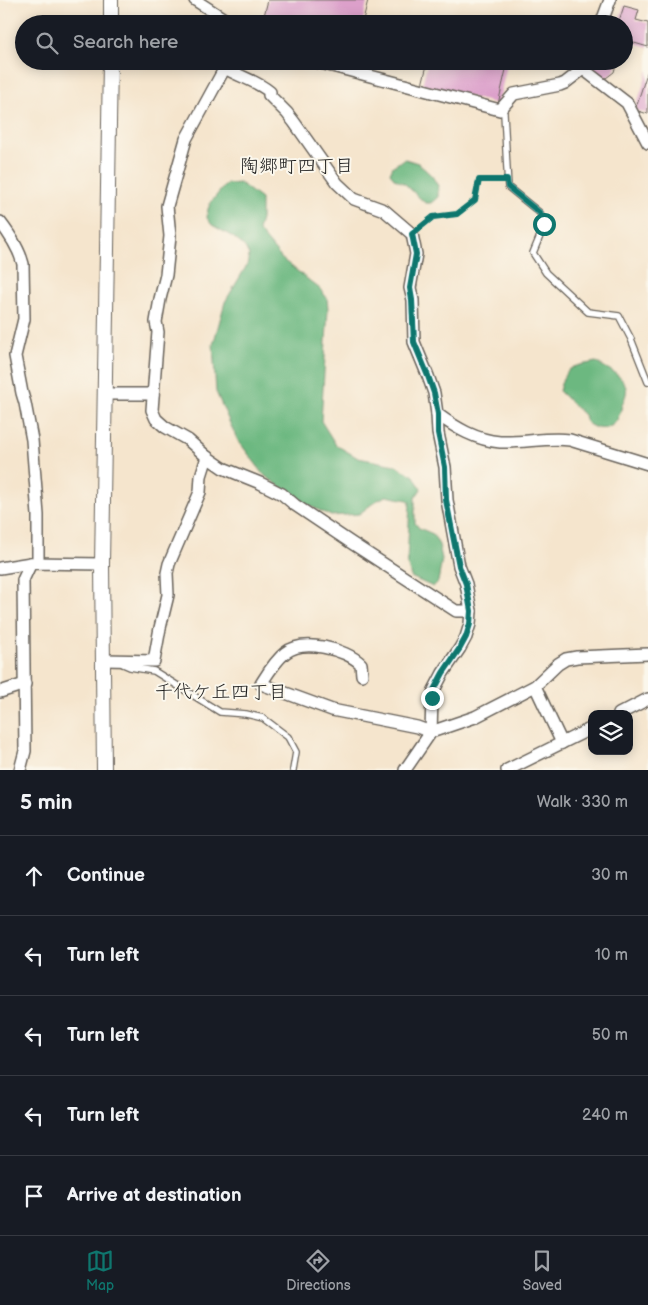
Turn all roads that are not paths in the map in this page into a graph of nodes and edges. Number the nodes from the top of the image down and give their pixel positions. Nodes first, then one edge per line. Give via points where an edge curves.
1 (111, 0) edge
2 (195, 0) edge
3 (610, 0) edge
4 (110, 15) edge
5 (218, 15) edge
6 (604, 15) edge
7 (110, 70) edge
8 (224, 70) edge
9 (231, 70) edge
10 (347, 70) edge
11 (579, 70) edge
12 (591, 70) edge
13 (500, 110) junction
14 (648, 143) edge
15 (0, 222) edge
16 (648, 382) edge
17 (105, 394) junction
18 (153, 394) junction
19 (438, 414) junction
20 (207, 457) junction
21 (648, 464) edge
22 (34, 563) junction
23 (102, 564) junction
24 (0, 568) edge
25 (471, 611) junction
26 (648, 654) edge
27 (109, 660) junction
28 (362, 675) dead end
29 (25, 684) junction
30 (535, 686) junction
31 (0, 692) edge
32 (648, 699) edge
33 (627, 710) edge
34 (588, 730) edge
35 (431, 732) junction
36 (562, 743) junction
37 (411, 767) edge
38 (20, 770) edge
39 (104, 770) edge
40 (293, 770) edge
41 (507, 770) edge

1 - 4 street
2 - 5 street
3 - 6 street
7 - 17 street
8 - 18 street via 186,139 167,206 170,236 156,322
9 - 19 street via 270,92 269,95 294,122 337,184 354,199 384,210 412,234 416,254 410,288 414,342 434,393
10 - 13 street
11 - 13 street via 560,85 514,94
12 - 14 street via 627,102
13 - 16 lane via 504,113 508,187 540,213 544,224 533,253 546,274 588,312 619,316
15 - 22 street via 16,244 23,264 24,319 15,356 32,440 38,515
17 - 18 street
17 - 23 street
18 - 20 street via 152,410 156,419
19 - 21 street via 471,436 500,442 570,440
19 - 25 street via 446,500
20 - 25 street via 223,468 282,494 456,612
20 - 27 street via 200,492 169,564 168,595 154,662
22 - 23 street
22 - 24 street
22 - 29 street via 23,580
23 - 27 street
25 - 35 street via 466,637 434,690
26 - 30 street via 566,659
27 - 39 street
27 - 40 lane via 154,671 220,712 263,718 288,736 296,752
28 - 35 street via 361,664 347,654 312,646 298,647 285,653 261,684 332,710
29 - 31 street
29 - 38 street via 25,751
30 - 35 street via 475,718
30 - 36 street
32 - 33 street
34 - 36 street
35 - 37 street
36 - 41 street

